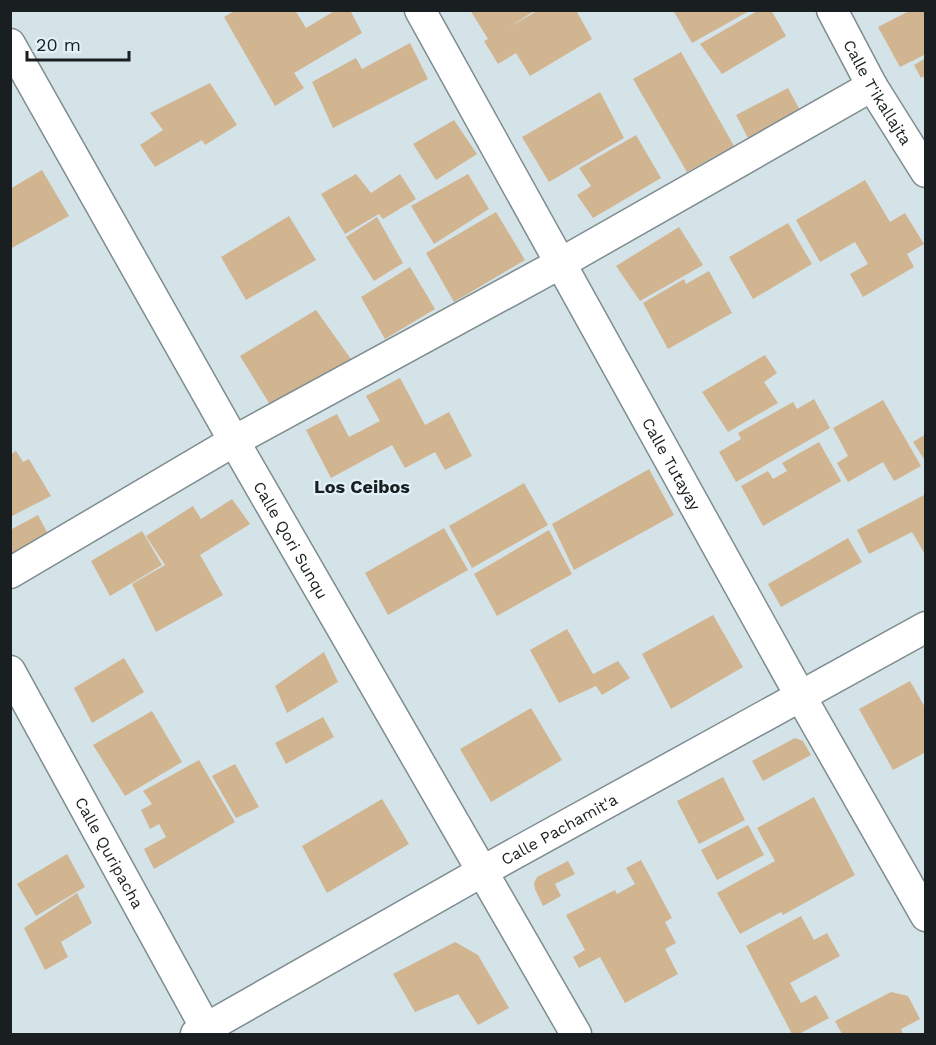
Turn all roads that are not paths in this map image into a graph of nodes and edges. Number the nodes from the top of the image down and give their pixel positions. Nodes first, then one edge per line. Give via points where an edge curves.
1 (420, 10) edge
2 (832, 10) edge
3 (10, 44) edge
4 (872, 86) junction
5 (926, 172) edge
6 (561, 263) junction
7 (234, 441) junction
8 (10, 573) edge
9 (926, 627) edge
10 (10, 671) edge
11 (801, 697) junction
12 (483, 871) junction
13 (926, 916) edge
14 (203, 1033) edge
15 (576, 1035) edge

1 - 6 street, Calle Tutayay
2 - 4 street, Calle T'ikallajta
3 - 7 street, Calle Qori Sunqu
4 - 5 street, Calle T'ikallajta
4 - 6 street
6 - 7 street
6 - 11 street, Calle Tutayay
7 - 8 street
7 - 12 street, Calle Qori Sunqu
9 - 11 street, Calle Pachamit'a
10 - 14 street, Calle Quripacha
11 - 12 street, Calle Pachamit'a
11 - 13 street, Calle Tutayay
12 - 14 street, Calle Pachamit'a
12 - 15 street, Calle Qori Sunqu

